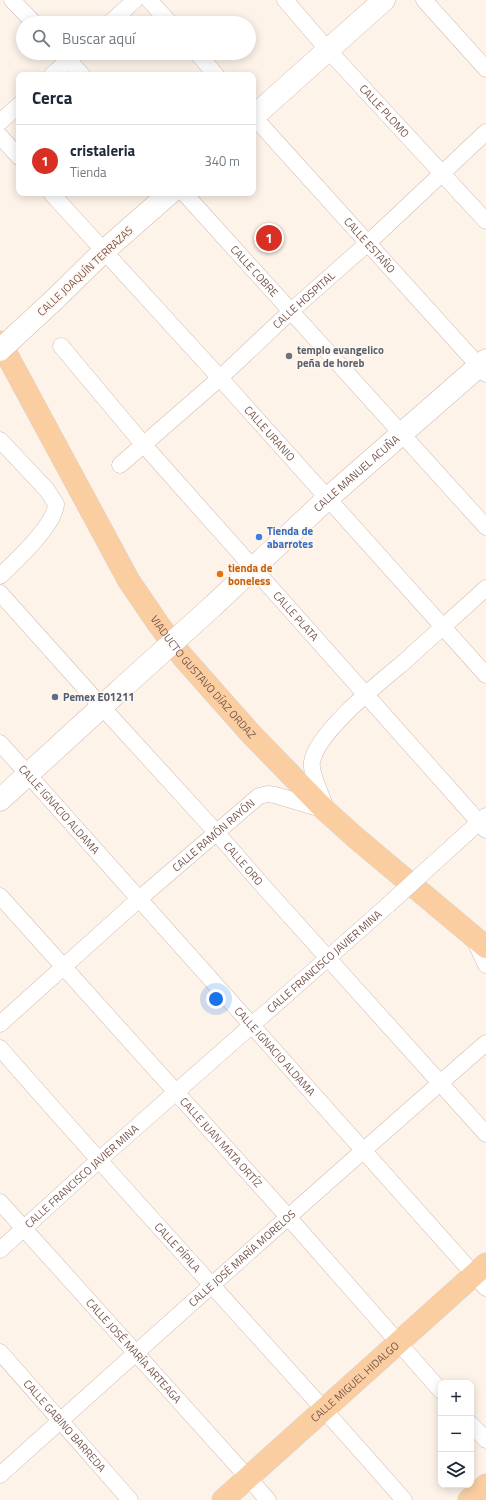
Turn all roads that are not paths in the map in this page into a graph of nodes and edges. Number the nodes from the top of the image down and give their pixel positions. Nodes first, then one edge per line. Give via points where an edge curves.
1 (12, 0) edge
2 (135, 0) edge
3 (149, 0) edge
4 (285, 0) edge
5 (384, 0) edge
6 (424, 0) edge
7 (27, 16) edge
8 (118, 16) edge
9 (164, 16) edge
10 (328, 50) junction
11 (65, 60) edge
12 (72, 60) edge
13 (203, 60) edge
14 (486, 69) edge
15 (55, 72) edge
16 (80, 72) edge
17 (213, 72) edge
18 (16, 108) edge
19 (256, 114) edge
20 (256, 120) edge
21 (0, 122) edge
22 (486, 132) edge
23 (0, 136) edge
24 (16, 154) edge
25 (441, 173) junction
26 (55, 196) edge
27 (167, 196) edge
28 (187, 196) edge
29 (486, 221) edge
30 (368, 242) junction
31 (104, 252) junction
32 (291, 311) junction
33 (0, 342) edge
34 (61, 346) dead end
35 (0, 350) edge
36 (484, 366) edge
37 (220, 378) junction
38 (401, 433) junction
39 (0, 440) edge
40 (144, 444) junction
41 (120, 465) dead end
42 (328, 498) junction
43 (486, 527) edge
44 (253, 568) junction
45 (0, 576) edge
46 (486, 588) edge
47 (0, 593) edge
48 (443, 627) junction
49 (486, 675) edge
50 (366, 695) junction
51 (102, 707) junction
52 (0, 743) edge
53 (28, 775) junction
54 (0, 800) edge
55 (326, 811) junction
56 (484, 823) edge
57 (216, 832) junction
58 (0, 896) edge
59 (140, 899) junction
60 (480, 943) edge
61 (328, 958) junction
62 (486, 965) edge
63 (64, 967) junction
64 (0, 1024) edge
65 (252, 1025) junction
66 (486, 1043) edge
67 (0, 1048) edge
68 (440, 1083) junction
69 (175, 1092) junction
70 (486, 1134) edge
71 (363, 1150) junction
72 (99, 1160) junction
73 (0, 1202) edge
74 (289, 1218) junction
75 (24, 1228) junction
76 (0, 1250) edge
77 (482, 1276) edge
78 (213, 1285) junction
79 (398, 1344) junction
80 (0, 1352) edge
81 (136, 1353) junction
82 (438, 1388) edge
83 (325, 1410) junction
84 (59, 1421) junction
85 (474, 1427) edge
86 (486, 1440) edge
87 (0, 1475) edge
88 (248, 1477) junction
89 (486, 1485) edge
90 (130, 1500) edge
91 (223, 1500) edge
92 (268, 1500) edge
93 (404, 1500) edge
94 (468, 1500) edge

1 - 7 street
2 - 8 street
3 - 9 street
4 - 10 street, CALLE PLOMO
5 - 10 street
6 - 14 street
10 - 19 street
10 - 25 street, CALLE PLOMO
11 - 15 street
12 - 16 street
13 - 17 street
18 - 21 street
20 - 30 street, CALLE ESTAÑO
22 - 25 street, CALLE HOSPITAL
23 - 24 street
25 - 29 street, CALLE PLOMO
25 - 30 street, CALLE HOSPITAL
26 - 31 street, CALLE URANIO
27 - 31 street, CALLE JOAQUÍN TERRAZAS
28 - 32 street, CALLE COBRE
30 - 32 street, CALLE HOSPITAL
30 - 36 street, CALLE ESTAÑO
31 - 35 street, CALLE JOAQUÍN TERRAZAS, bridge
31 - 37 street, CALLE URANIO
32 - 37 street, CALLE HOSPITAL
32 - 38 street, CALLE COBRE
33 - 55 main road, VIADUCTO GUSTAVO DÍAZ ORDAZ via 129,581 159,625 182,656 252,735
34 - 40 street, CALLE PLATA
36 - 38 street, CALLE MANUEL ACUÑA
37 - 40 street, CALLE HOSPITAL
37 - 42 street, CALLE URANIO
38 - 42 street, CALLE MANUEL ACUÑA
38 - 43 street, CALLE COBRE
39 - 45 street via 47,490 56,504 54,514 29,549
40 - 41 street, CALLE HOSPITAL
40 - 44 street, CALLE PLATA
42 - 44 street, CALLE MANUEL ACUÑA
42 - 48 street, CALLE URANIO
44 - 50 street, CALLE PLATA
44 - 51 street, CALLE MANUEL ACUÑA, bridge
46 - 48 street
47 - 51 street, CALLE ORO
48 - 49 street, CALLE URANIO
48 - 50 street
50 - 55 street via 334,726 315,752 311,768
50 - 56 street, CALLE PLATA
51 - 53 street, CALLE MANUEL ACUÑA
51 - 57 street, CALLE ORO
52 - 53 street, CALLE IGNACIO ALDAMA
53 - 54 street, CALLE MANUEL ACUÑA
53 - 59 street, CALLE IGNACIO ALDAMA
55 - 57 street, CALLE RAMÓN RAYÓN via 268,794 259,796
55 - 60 main road, VIADUCTO GUSTAVO DÍAZ ORDAZ
56 - 61 street, CALLE FRANCISCO JAVIER MINA, bridge via 434,863
57 - 59 street, CALLE RAMÓN RAYÓN
57 - 61 street, CALLE ORO
58 - 63 street, CALLE JUAN MATA ORTÍZ
59 - 63 street, CALLE RAMÓN RAYÓN
59 - 65 street, CALLE IGNACIO ALDAMA
60 - 62 street
61 - 65 street, CALLE FRANCISCO JAVIER MINA
61 - 68 street, CALLE ORO
63 - 64 street, CALLE RAMÓN RAYÓN
63 - 69 street, CALLE JUAN MATA ORTÍZ
65 - 69 street, CALLE FRANCISCO JAVIER MINA
65 - 71 street, CALLE IGNACIO ALDAMA
66 - 68 street, CALLE JOSÉ MARÍA MORELOS
67 - 72 street, CALLE PÍPILA
68 - 70 street, CALLE ORO
68 - 71 street, CALLE JOSÉ MARÍA MORELOS
69 - 72 street, CALLE FRANCISCO JAVIER MINA
69 - 74 street, CALLE JUAN MATA ORTÍZ
71 - 74 street, CALLE JOSÉ MARÍA MORELOS
71 - 77 street, CALLE IGNACIO ALDAMA
72 - 75 street, CALLE FRANCISCO JAVIER MINA
72 - 78 street, CALLE PÍPILA
73 - 75 street, CALLE JOSÉ MARÍA ARTEAGA
74 - 78 street, CALLE JOSÉ MARÍA MORELOS
74 - 79 street, CALLE JUAN MATA ORTÍZ
75 - 76 street, CALLE FRANCISCO JAVIER MINA
75 - 81 street, CALLE JOSÉ MARÍA ARTEAGA
77 - 79 main road, CALLE MIGUEL HIDALGO
78 - 81 street, CALLE JOSÉ MARÍA MORELOS
78 - 83 street, CALLE PÍPILA
79 - 82 street, CALLE JUAN MATA ORTÍZ
79 - 83 main road, CALLE MIGUEL HIDALGO
80 - 84 street, CALLE GABINO BARREDA
81 - 84 street, CALLE JOSÉ MARÍA MORELOS
81 - 88 street, CALLE JOSÉ MARÍA ARTEAGA
83 - 88 main road, CALLE MIGUEL HIDALGO
83 - 93 street, CALLE PÍPILA
84 - 87 street, CALLE JOSÉ MARÍA MORELOS
84 - 90 street, CALLE GABINO BARREDA
85 - 86 street
88 - 91 main road, CALLE MIGUEL HIDALGO
88 - 92 street, CALLE JOSÉ MARÍA ARTEAGA
89 - 94 main road

